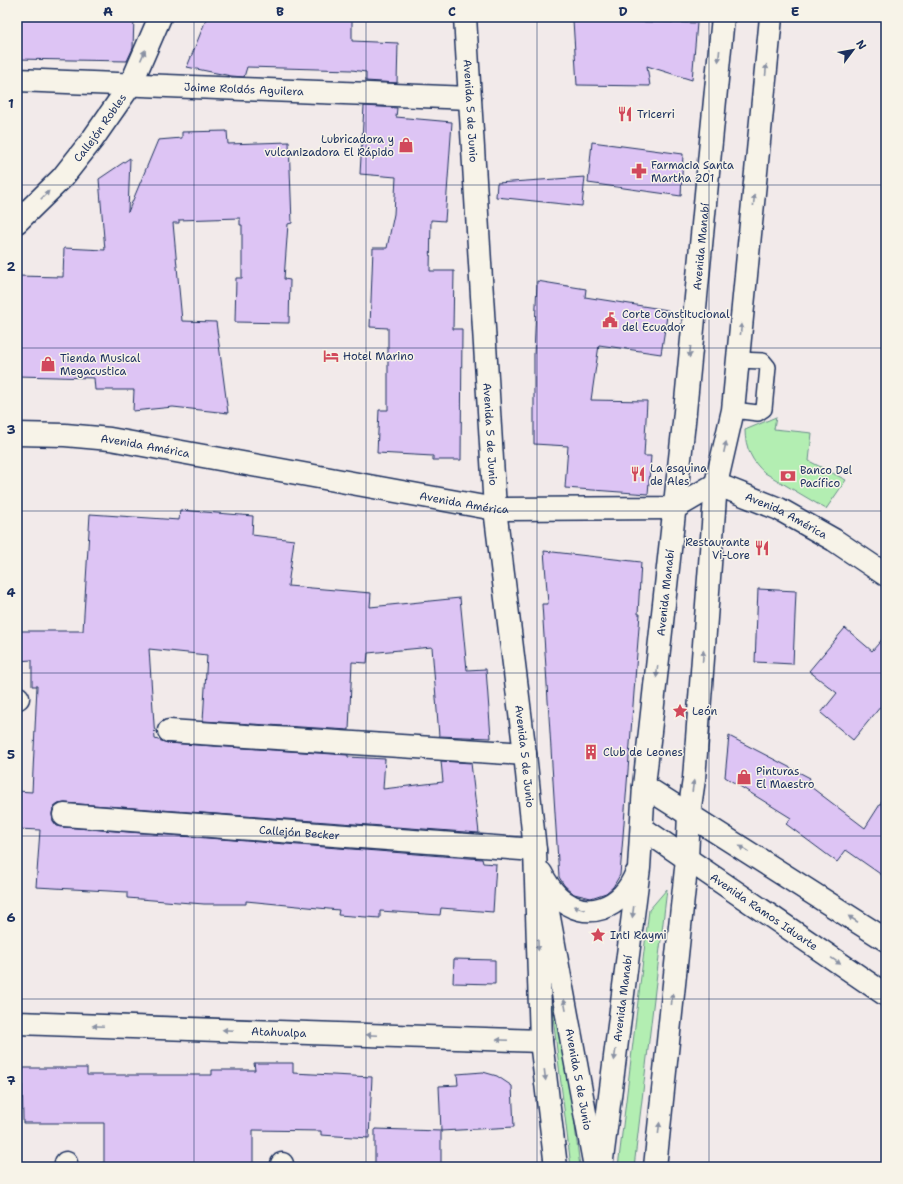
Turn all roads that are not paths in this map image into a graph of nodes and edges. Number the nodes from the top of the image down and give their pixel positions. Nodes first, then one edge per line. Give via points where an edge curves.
1 (160, 17) edge
2 (465, 17) edge
3 (723, 17) edge
4 (771, 17) edge
5 (17, 80) edge
6 (131, 84) junction
7 (470, 98) junction
8 (17, 222) edge
9 (738, 360) junction
10 (733, 410) junction
11 (17, 434) edge
12 (716, 484) junction
13 (674, 508) junction
14 (495, 509) junction
15 (886, 575) edge
16 (169, 731) dead end
17 (526, 754) junction
18 (644, 786) junction
19 (689, 814) junction
20 (64, 815) dead end
21 (642, 828) junction
22 (535, 850) junction
23 (687, 859) junction
24 (639, 868) junction
25 (541, 873) junction
26 (886, 940) edge
27 (886, 995) edge
28 (17, 1023) edge
29 (541, 1041) junction
30 (556, 1167) edge
31 (595, 1167) edge
32 (601, 1167) edge
33 (655, 1167) edge

6 -> 1 street, Callejón Robles
2 - 7 street, Avenida 5 de Junio
3 -> 13 street, Avenida Manabí
9 -> 4 street
5 - 6 street, Jaime Roldós Aguilera
6 - 7 street, Jaime Roldós Aguilera
8 -> 6 street, Callejón Robles via 62,178
7 - 14 street, Avenida 5 de Junio
9 - 10 street
9 - 10 lane via 763,361 768,367 764,409 758,413
12 -> 10 street
11 - 14 street, Avenida América via 110,439
12 - 13 street, Avenida América
12 - 15 street, Avenida América via 779,509 834,540
19 -> 12 street via 694,779
13 - 14 street, Avenida América
13 -> 18 street, Avenida Manabí
14 - 17 street, Avenida 5 de Junio
16 - 17 street
17 - 22 street, Avenida 5 de Junio
18 - 19 street
18 - 21 street, Avenida Manabí
19 - 23 street
26 -> 19 street
20 - 22 street, Callejón Becker
21 - 23 street, Avenida Ramos Iduarte
21 - 24 street, Avenida Manabí
22 - 25 street, Avenida 5 de Junio
22 -> 29 street, Avenida 5 de Junio
23 -> 27 street, Avenida Ramos Iduarte
33 -> 23 street
24 -> 25 street via 623,897 599,910 587,911 556,896
24 -> 32 street, Avenida Manabí
31 -> 25 street, Avenida 5 de Junio
29 -> 28 street, Atahualpa
29 -> 30 street, Avenida 5 de Junio

